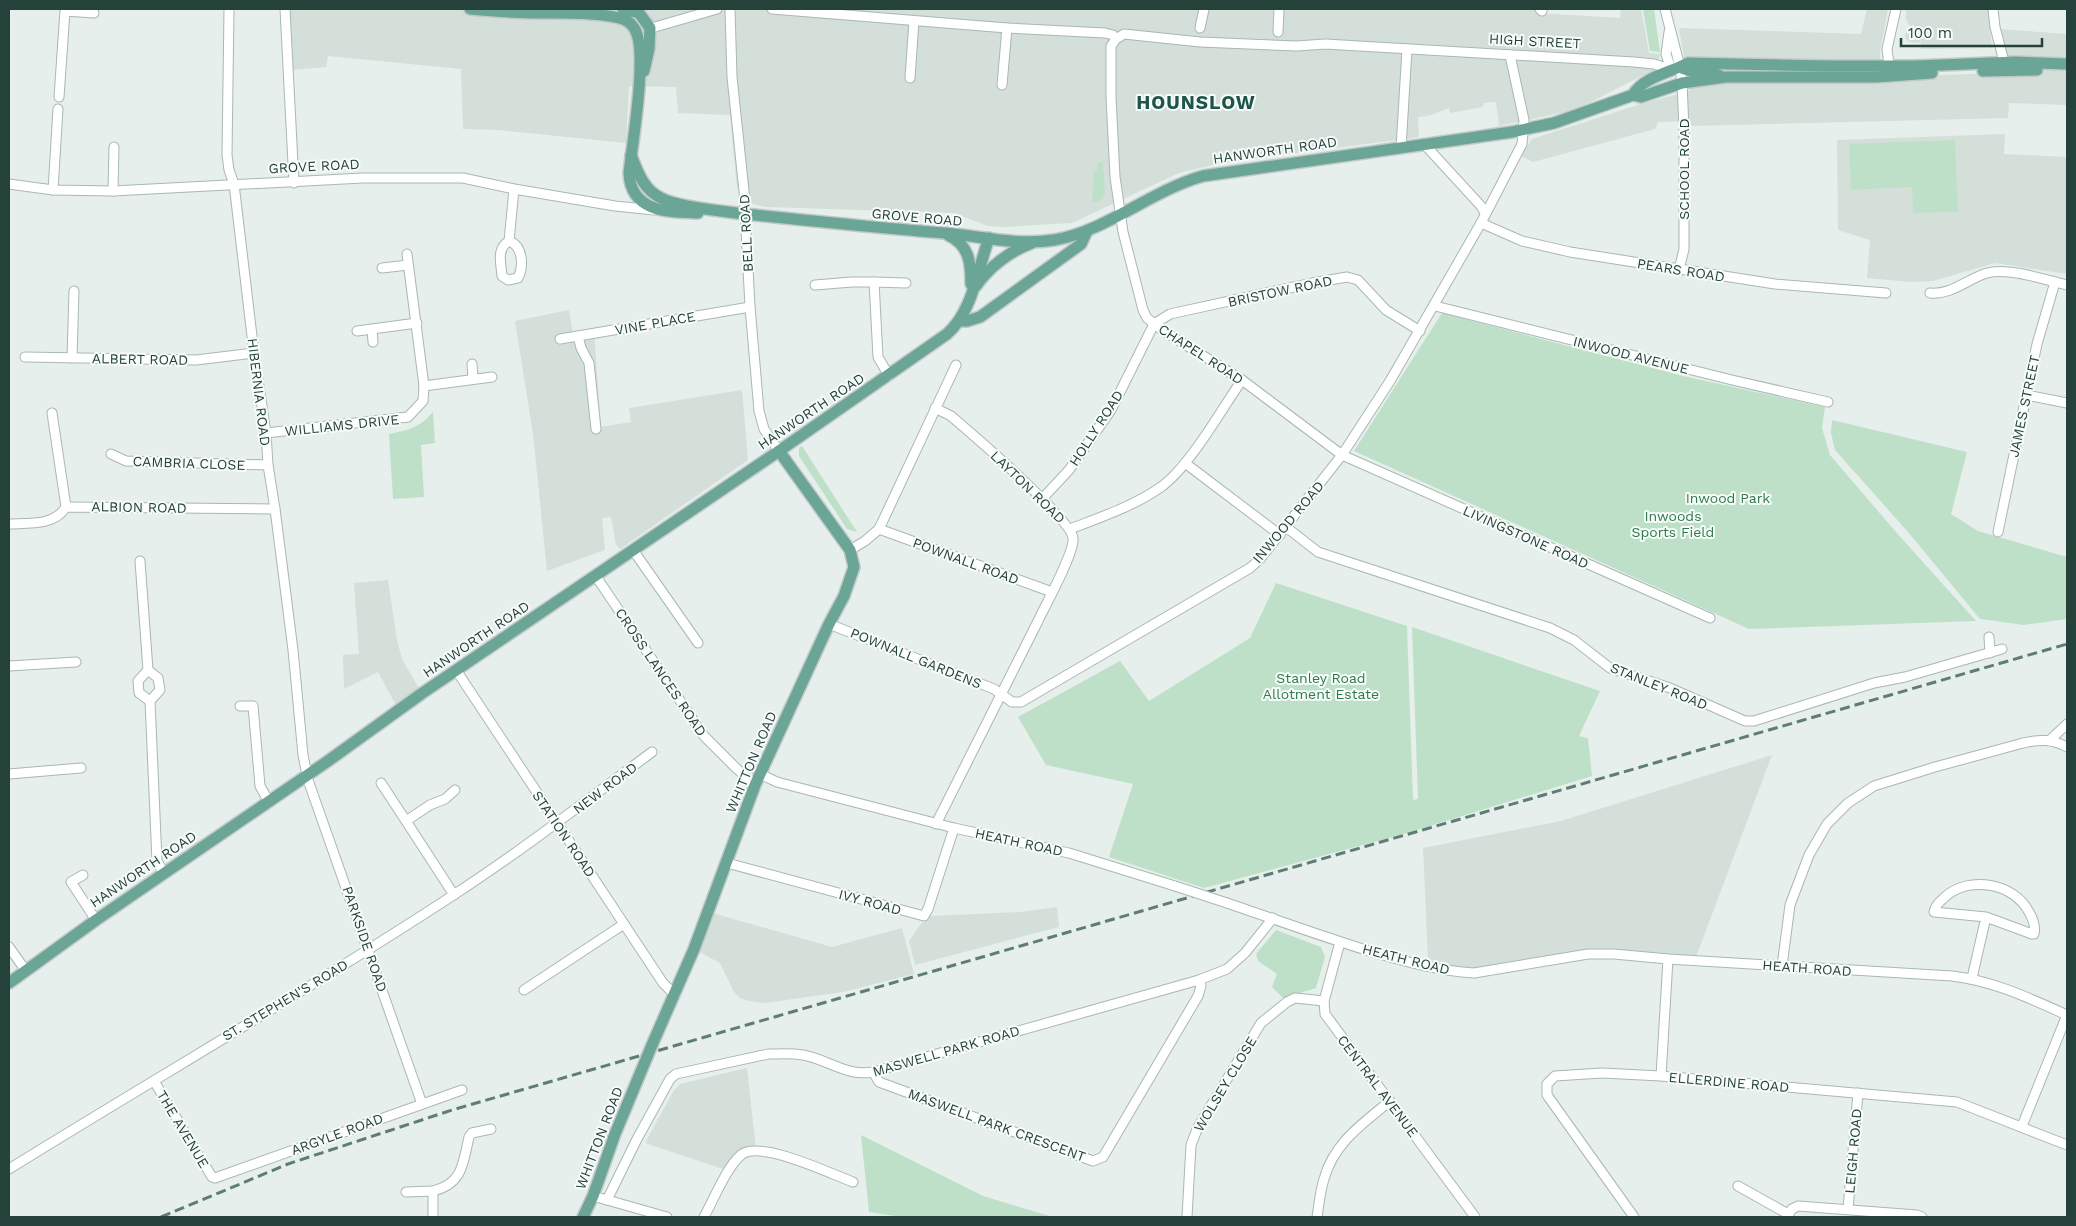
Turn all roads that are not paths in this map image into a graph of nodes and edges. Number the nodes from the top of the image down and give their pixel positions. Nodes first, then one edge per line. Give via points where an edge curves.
1 (229, 9) edge
2 (285, 9) edge
3 (470, 9) edge
4 (623, 9) edge
5 (717, 9) edge
6 (730, 9) edge
7 (772, 9) edge
8 (896, 9) edge
9 (1204, 9) edge
10 (1279, 9) edge
11 (1665, 9) edge
12 (1896, 9) edge
13 (1993, 9) edge
14 (94, 13) dead end
15 (584, 14) junction
16 (895, 19) junction
17 (914, 21) junction
18 (655, 27) dead end
19 (1006, 28) junction
20 (1200, 28) dead end
21 (1278, 32) dead end
22 (1113, 35) dead end
23 (1407, 49) junction
24 (1510, 55) junction
25 (2067, 64) edge
26 (2005, 66) junction
27 (1675, 68) junction
28 (1889, 70) junction
29 (2067, 71) edge
30 (1726, 77) junction
31 (910, 78) dead end
32 (1682, 83) junction
33 (1002, 85) dead end
34 (639, 90) junction
35 (1112, 90) joint
36 (1632, 95) junction
37 (59, 96) dead end
38 (58, 109) dead end
39 (1524, 129) junction
40 (1425, 145) junction
41 (114, 147) dead end
42 (1401, 148) junction
43 (631, 155) junction
44 (294, 183) junction
45 (9, 184) edge
46 (234, 184) junction
47 (514, 189) junction
48 (53, 190) junction
49 (113, 191) junction
50 (637, 197) junction
51 (618, 207) junction
52 (724, 211) junction
53 (670, 212) junction
54 (1120, 213) junction
55 (1485, 213) junction
56 (745, 214) junction
57 (1481, 223) junction
58 (1086, 231) junction
59 (944, 234) junction
60 (992, 239) junction
61 (509, 241) dead end
62 (1036, 242) junction
63 (407, 254) dead end
64 (408, 265) junction
65 (382, 268) dead end
66 (1679, 270) junction
67 (981, 280) junction
68 (874, 282) junction
69 (2055, 282) junction
70 (906, 284) dead end
71 (2067, 284) edge
72 (815, 286) dead end
73 (74, 291) dead end
74 (1886, 293) dead end
75 (1930, 293) dead end
76 (971, 294) junction
77 (1435, 306) junction
78 (750, 307) junction
79 (960, 321) junction
80 (417, 323) junction
81 (1154, 324) junction
82 (372, 330) junction
83 (357, 331) dead end
84 (1420, 331) junction
85 (578, 336) junction
86 (560, 338) dead end
87 (373, 342) dead end
88 (254, 354) junction
89 (25, 357) dead end
90 (72, 358) junction
91 (472, 364) dead end
92 (956, 365) dead end
93 (889, 376) junction
94 (492, 377) dead end
95 (473, 379) junction
96 (1242, 380) junction
97 (424, 386) junction
98 (2026, 395) junction
99 (1828, 402) dead end
100 (2067, 403) edge
101 (935, 408) junction
102 (52, 413) dead end
103 (596, 429) dead end
104 (266, 433) junction
105 (779, 452) junction
106 (111, 454) dead end
107 (1342, 456) junction
108 (1185, 463) junction
109 (268, 465) junction
110 (1042, 499) junction
111 (66, 507) junction
112 (276, 509) junction
113 (9, 524) edge
114 (1286, 527) junction
115 (879, 529) junction
116 (1070, 529) junction
117 (1998, 532) dead end
118 (1280, 535) junction
119 (633, 550) junction
120 (850, 550) junction
121 (140, 561) dead end
122 (595, 575) junction
123 (1052, 592) junction
124 (1710, 618) dead end
125 (829, 624) junction
126 (1989, 637) dead end
127 (698, 643) dead end
128 (2002, 649) dead end
129 (1990, 653) junction
130 (76, 662) dead end
131 (9, 666) edge
132 (148, 670) junction
133 (456, 670) junction
134 (1001, 695) junction
135 (150, 701) junction
136 (240, 706) dead end
137 (2067, 724) edge
138 (2050, 740) junction
139 (2067, 747) edge
140 (652, 752) dead end
141 (81, 768) dead end
142 (9, 774) edge
143 (307, 774) junction
144 (758, 780) junction
145 (381, 783) dead end
146 (455, 790) dead end
147 (269, 802) junction
148 (406, 821) junction
149 (557, 824) junction
150 (936, 824) junction
151 (954, 828) junction
152 (727, 863) junction
153 (164, 874) junction
154 (83, 875) dead end
155 (454, 895) junction
156 (1986, 917) junction
157 (1273, 918) junction
158 (96, 920) junction
159 (624, 924) junction
160 (1340, 942) junction
161 (9, 947) edge
162 (368, 950) junction
163 (1668, 960) junction
164 (1782, 966) junction
165 (26, 971) junction
166 (1972, 978) junction
167 (1198, 980) junction
168 (9, 982) edge
169 (524, 990) dead end
170 (675, 995) junction
171 (1324, 1001) junction
172 (2067, 1015) edge
173 (873, 1072) junction
174 (1661, 1076) junction
175 (154, 1081) junction
176 (462, 1090) dead end
177 (1858, 1093) junction
178 (1390, 1101) junction
179 (422, 1104) junction
180 (2022, 1126) junction
181 (491, 1129) dead end
182 (2067, 1145) edge
183 (9, 1169) edge
184 (212, 1177) joint
185 (853, 1182) dead end
186 (1738, 1186) dead end
187 (433, 1191) junction
188 (406, 1192) dead end
189 (593, 1196) junction
190 (607, 1200) junction
191 (1848, 1209) junction
192 (1788, 1216) edge
193 (433, 1217) edge
194 (583, 1217) edge
195 (667, 1217) edge
196 (704, 1217) edge
197 (1187, 1217) edge
198 (1317, 1217) edge
199 (1475, 1217) edge
200 (1634, 1217) edge
201 (1922, 1217) edge

1 - 46 street, HIBERNIA ROAD via 227,155
2 - 44 street
3 - 15 main road
4 - 15 main road
4 - 34 main road via 639,13 650,28
5 - 18 street
6 - 56 street, BELL ROAD via 732,77
7 - 16 street
8 - 16 street
9 - 20 street
10 - 21 street
11 - 27 street, SCHOOL ROAD
12 - 28 street via 1888,46
13 - 26 street
14 - 37 street via 65,11
15 - 34 main road via 618,17 635,29 639,41
16 - 17 street
17 - 19 street
17 - 31 street
19 - 22 street via 1106,32
19 - 33 street
23 - 24 street, HIGH STREET
23 - 35 street, HIGH STREET via 1200,42 1124,34 1112,46
23 - 42 street
24 - 27 street, HIGH STREET
24 - 39 street
25 - 26 main road
26 - 28 main road, HIGH STREET
26 - 29 main road
27 - 28 main road, HIGH STREET via 1688,63
27 - 30 main road
27 - 32 street, SCHOOL ROAD
27 - 36 main road, HANWORTH ROAD via 1636,89
28 - 30 main road, HIGH STREET
30 - 32 main road, HIGH STREET
32 - 36 main road, HANWORTH ROAD via 1641,98
32 - 66 street, SCHOOL ROAD via 1684,249
34 - 43 main road
35 - 54 street, CHAPEL ROAD via 1113,151
36 - 39 main road, HANWORTH ROAD via 1563,120
38 - 48 street
39 - 40 main road, HANWORTH ROAD
39 - 55 street, INWOOD ROAD via 1522,144
40 - 42 main road, HANWORTH ROAD
40 - 55 street
41 - 49 street
42 - 54 main road, HANWORTH ROAD via 1202,176 1177,184
43 - 50 main road via 630,184
43 - 52 main road via 650,191 664,200
44 - 46 street, GROVE ROAD
44 - 47 street, GROVE ROAD via 363,178 463,178
45 - 48 street, GROVE ROAD
46 - 49 street, GROVE ROAD
46 - 88 street, HIBERNIA ROAD
47 - 51 street, GROVE ROAD
47 - 61 street
48 - 49 street, GROVE ROAD
50 - 51 street
50 - 53 main road via 649,206
51 - 53 street, GROVE ROAD
52 - 53 main road
52 - 56 main road, GROVE ROAD
54 - 58 main road, HANWORTH ROAD
54 - 81 street, CHAPEL ROAD via 1143,310
55 - 57 street, INWOOD ROAD
56 - 59 main road, GROVE ROAD
56 - 78 street, BELL ROAD
57 - 66 street, PEARS ROAD via 1522,241 1551,248
57 - 77 street, INWOOD ROAD
58 - 62 main road, GROVE ROAD
58 - 79 main road, HANWORTH ROAD via 1081,244 980,317
59 - 60 main road, GROVE ROAD
59 - 76 main road via 957,240 966,251
60 - 62 main road, GROVE ROAD
60 - 67 main road via 989,261
60 - 76 main road, HANWORTH ROAD
62 - 67 main road, HANWORTH ROAD via 1021,247
63 - 64 street, WILLIAMS DRIVE
64 - 65 street
64 - 80 street, WILLIAMS DRIVE
66 - 74 street, PEARS ROAD via 1775,284
67 - 76 main road, HANWORTH ROAD
68 - 70 street
68 - 72 street
68 - 93 street via 878,357
69 - 71 street
69 - 75 street via 1996,271 1980,275 1950,291
69 - 98 street, JAMES STREET
73 - 90 street
76 - 79 main road, HANWORTH ROAD
77 - 84 street, INWOOD ROAD
77 - 99 street, INWOOD AVENUE
78 - 85 street, VINE PLACE
78 - 105 street, BELL ROAD via 759,411 764,429
79 - 93 main road, HANWORTH ROAD
80 - 82 street
80 - 97 street, WILLIAMS DRIVE
81 - 84 street, BRISTOW ROAD via 1170,314 1347,277 1358,280 1386,310
81 - 96 street, CHAPEL ROAD
81 - 110 street, HOLLY ROAD via 1111,410 1069,470
82 - 83 street
82 - 87 street
84 - 107 street, INWOOD ROAD
85 - 86 street, VINE PLACE
85 - 103 street via 589,363
88 - 90 street, ALBERT ROAD via 196,360
88 - 104 street, HIBERNIA ROAD
89 - 90 street, ALBERT ROAD
91 - 95 street
92 - 101 street
93 - 105 main road, HANWORTH ROAD
94 - 95 street
95 - 97 street
96 - 107 street, CHAPEL ROAD
96 - 108 street
97 - 104 street, WILLIAMS DRIVE via 423,401 408,417
98 - 100 street
98 - 117 street, JAMES STREET
101 - 110 street, LAYTON ROAD via 964,427
101 - 115 street
102 - 111 street
104 - 109 street, HIBERNIA ROAD
105 - 119 main road, HANWORTH ROAD
105 - 120 main road
106 - 109 street, CAMBRIA CLOSE via 126,461
107 - 114 street, INWOOD ROAD
107 - 124 street, LIVINGSTONE ROAD
108 - 116 street via 1162,486 1133,503
108 - 118 street
109 - 112 street, HIBERNIA ROAD
110 - 116 street, LAYTON ROAD
111 - 112 street, ALBION ROAD
111 - 113 street via 60,515 46,522
112 - 143 street, HIBERNIA ROAD
114 - 118 street, INWOOD ROAD
114 - 129 street, STANLEY ROAD via 1318,552 1550,628 1574,640 1610,668 1670,688 1745,721
115 - 120 street
115 - 123 street, POWNALL ROAD
116 - 123 street, LAYTON ROAD via 1074,539 1072,547
118 - 134 street, INWOOD ROAD via 1250,568 1063,679 1022,702 1012,702
119 - 122 main road, HANWORTH ROAD
119 - 127 street
120 - 125 main road, WHITTON ROAD via 854,567
121 - 132 street
122 - 133 main road, HANWORTH ROAD
122 - 144 street, CROSS LANCES ROAD via 704,736 737,770
123 - 134 street, LAYTON ROAD
125 - 134 street, POWNALL GARDENS via 954,672
125 - 144 main road, WHITTON ROAD
126 - 129 street
128 - 129 street, STANLEY ROAD
130 - 131 street
132 - 135 street via 158,678 160,690
132 - 135 street via 138,681 139,693
133 - 143 main road, HANWORTH ROAD
133 - 149 street, STATION ROAD
134 - 150 street
135 - 153 street via 157,861
136 - 147 street via 253,706 260,786
137 - 138 street
138 - 139 street
138 - 164 street via 2037,740 1874,786 1848,803 1827,824 1809,854 1790,905
140 - 149 street, NEW ROAD
141 - 142 street
143 - 147 main road, HANWORTH ROAD
143 - 162 street, PARKSIDE ROAD
144 - 150 street, HEATH ROAD via 777,782
144 - 152 main road, WHITTON ROAD
145 - 148 street
146 - 148 street
147 - 153 main road, HANWORTH ROAD
148 - 155 street
149 - 155 street, ST. STEPHEN'S ROAD
149 - 159 street, STATION ROAD
150 - 151 street, HEATH ROAD
151 - 152 street, IVY ROAD via 924,916
151 - 157 street, HEATH ROAD, bridge via 1069,853
152 - 170 main road, WHITTON ROAD
153 - 158 main road, HANWORTH ROAD
154 - 158 street via 71,882
155 - 162 street, ST. STEPHEN'S ROAD
156 - 156 street via 2032,934 2036,932 2027,907 1992,885 1973,884 1957,889 1942,900 1934,912
156 - 166 street
157 - 160 street, HEATH ROAD
157 - 167 street, MASWELL PARK ROAD via 1227,969
158 - 165 main road, HANWORTH ROAD
159 - 169 street
159 - 170 street, STATION ROAD via 663,983
160 - 163 street, HEATH ROAD via 1417,965 1474,973 1588,954
160 - 171 street
161 - 165 street
162 - 175 street, ST. STEPHEN'S ROAD
162 - 179 street, PARKSIDE ROAD
163 - 164 street, HEATH ROAD
163 - 174 street
164 - 166 street, HEATH ROAD
165 - 168 main road, HANWORTH ROAD
166 - 172 street, HEATH ROAD via 2004,987
167 - 173 street, MASWELL PARK ROAD
167 - 173 street, MASWELL PARK CRESCENT via 1201,986 1198,996 1103,1157 1093,1161 879,1082
170 - 189 main road, WHITTON ROAD, bridge via 615,1134
171 - 178 street, CENTRAL AVENUE via 1325,1014
171 - 197 street, WOLSEY CLOSE via 1295,998 1261,1023 1194,1136
172 - 180 street
173 - 190 street, MASWELL PARK ROAD via 854,1073 804,1055 782,1053 676,1074 670,1079
174 - 177 street, ELLERDINE ROAD
174 - 200 street, ELLERDINE ROAD via 1602,1073 1555,1076 1546,1084 1547,1095
175 - 183 street, ST. STEPHEN'S ROAD
175 - 184 street, THE AVENUE
176 - 179 street, ARGYLE ROAD
177 - 180 street, ELLERDINE ROAD via 1958,1102
177 - 191 street, LEIGH ROAD
178 - 198 street via 1349,1134 1332,1156 1323,1180
178 - 199 street, CENTRAL AVENUE
179 - 184 street, ARGYLE ROAD
180 - 182 street, ELLERDINE ROAD
181 - 187 street via 472,1133 456,1179
185 - 196 street via 777,1153 748,1151 741,1154 729,1171
186 - 192 street
187 - 188 street
187 - 193 street
189 - 190 street
189 - 194 main road, WHITTON ROAD
190 - 195 street
191 - 192 street via 1798,1206
191 - 201 street

